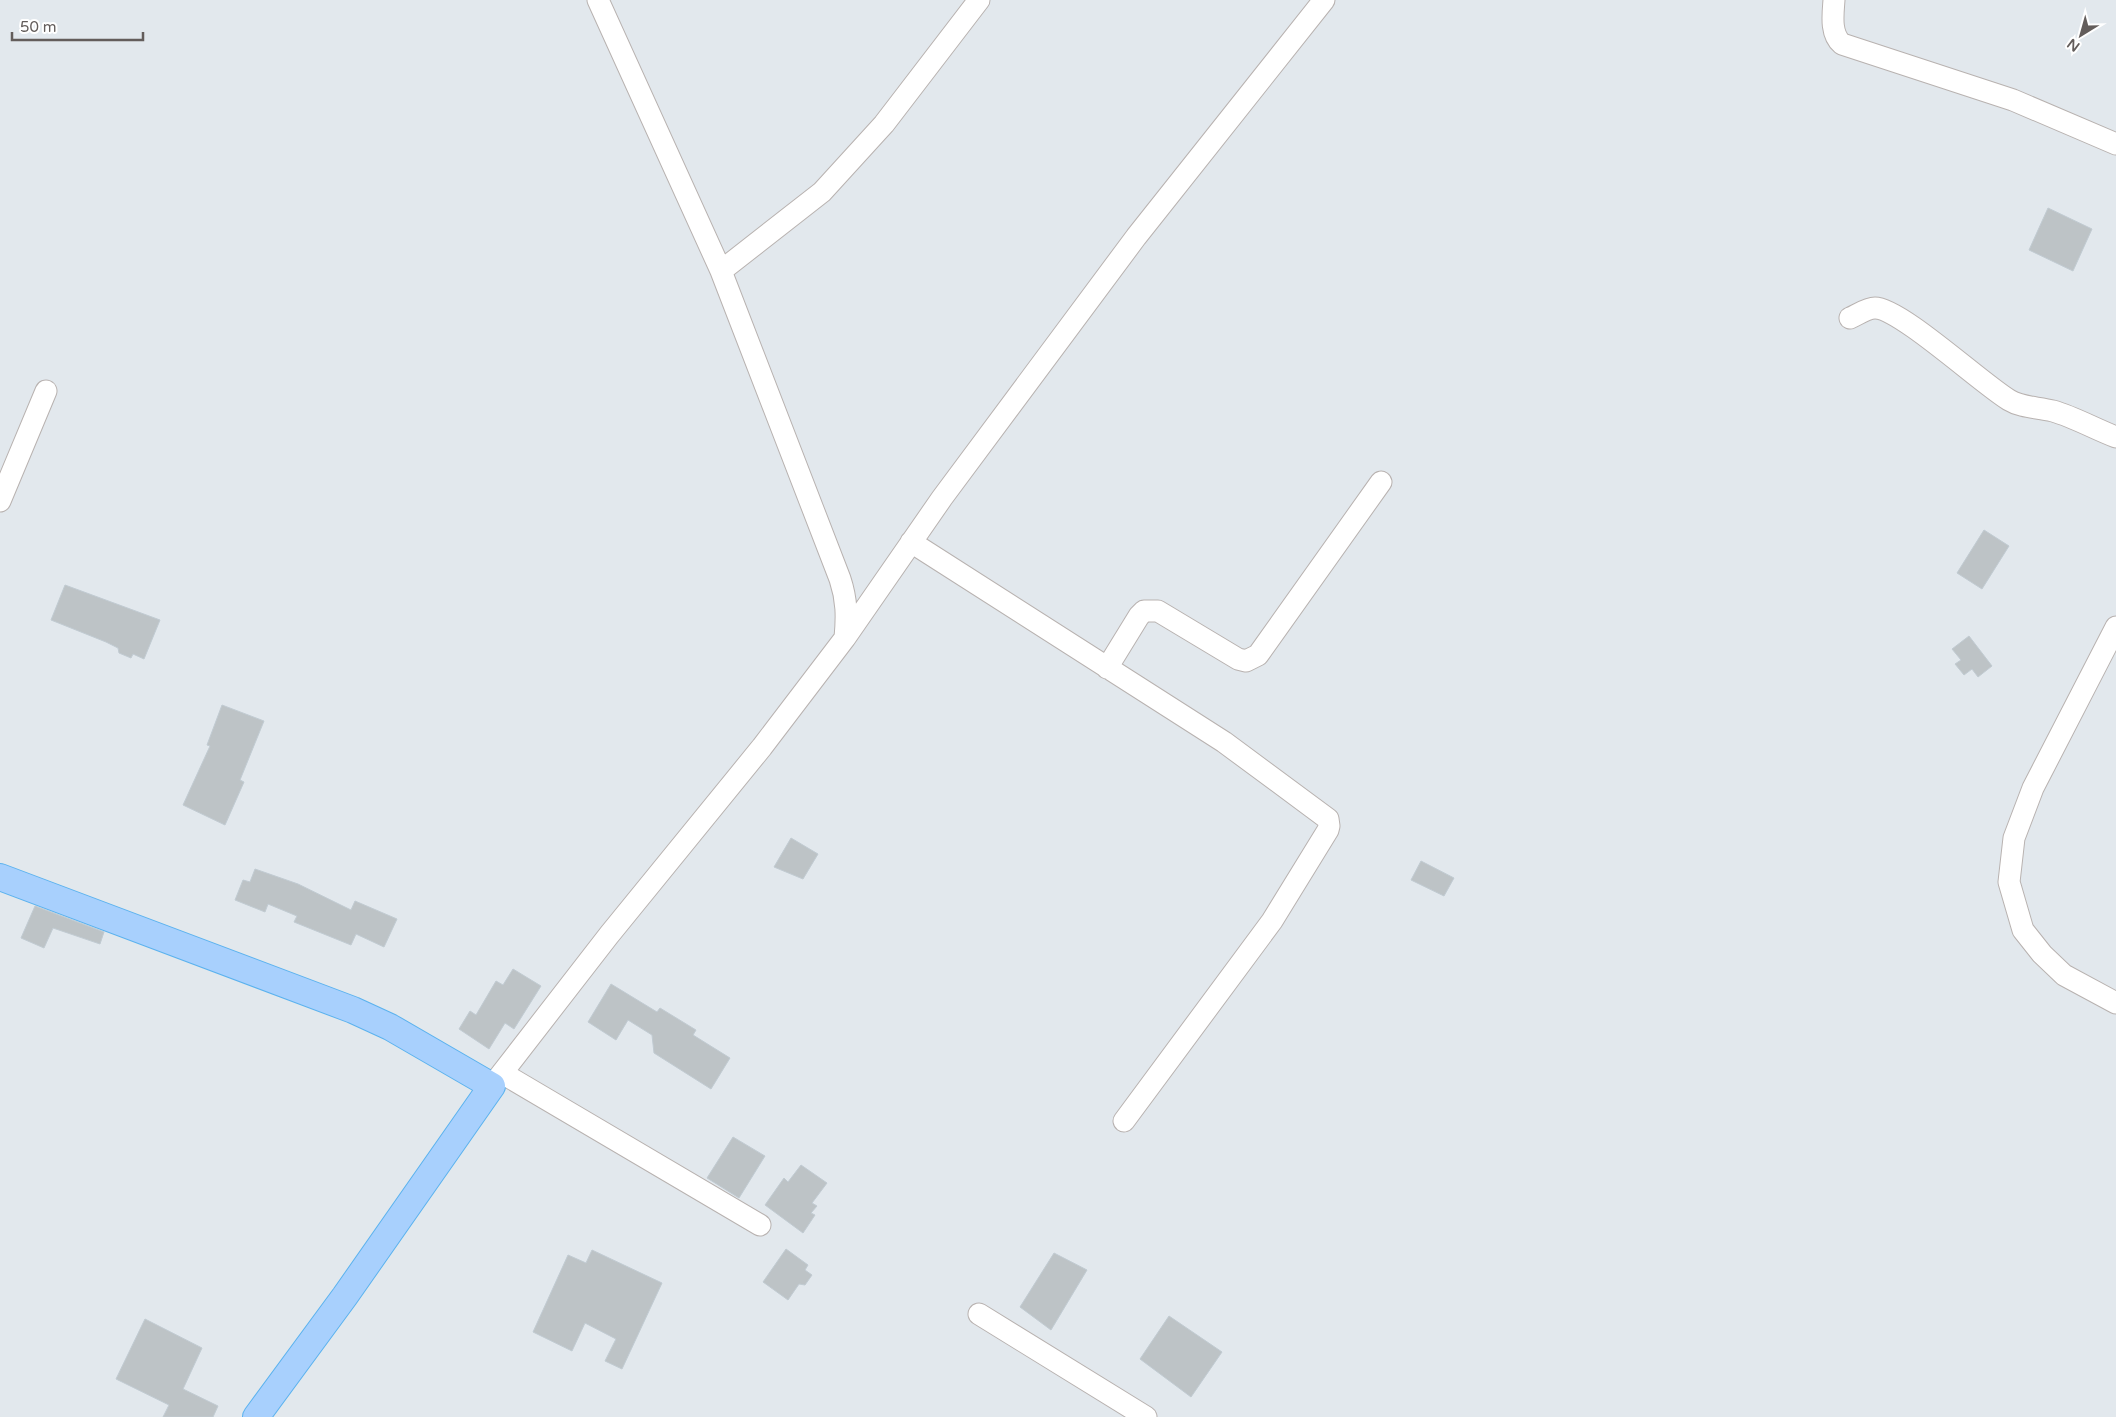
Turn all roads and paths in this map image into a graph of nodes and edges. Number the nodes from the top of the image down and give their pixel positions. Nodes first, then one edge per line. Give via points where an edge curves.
1 (598, 0) edge
2 (979, 0) edge
3 (1324, 0) edge
4 (1834, 0) edge
5 (2116, 144) edge
6 (721, 271) junction
7 (1850, 318) dead end
8 (46, 391) dead end
9 (2116, 437) edge
10 (1381, 482) dead end
11 (0, 501) edge
12 (911, 542) junction
13 (2116, 627) edge
14 (845, 638) junction
15 (1108, 668) junction
16 (0, 877) edge
17 (2116, 1003) edge
18 (497, 1080) junction
19 (1124, 1121) dead end
20 (760, 1225) dead end
21 (979, 1314) dead end
22 (256, 1417) edge
23 (1146, 1417) edge

1 - 6 street
2 - 6 street via 884,124 822,192
3 - 12 street via 1136,237
4 - 5 street via 1834,30 1842,44 2014,100
6 - 14 street via 840,579 846,598
7 - 9 street via 1872,308 1880,308 1956,359 2008,400 2053,411
8 - 11 street
10 - 15 street via 1258,655 1246,661 1238,659 1158,611 1149,610 1140,616
12 - 14 street
12 - 15 street
13 - 17 street via 2033,788 2014,838 2009,882 2023,930 2042,954 2064,975
14 - 18 street via 762,748 609,935
15 - 19 street via 1224,742 1328,819 1329,826 1272,921
16 - 18 main road via 353,1010
18 - 20 street
18 - 22 main road
21 - 23 street

